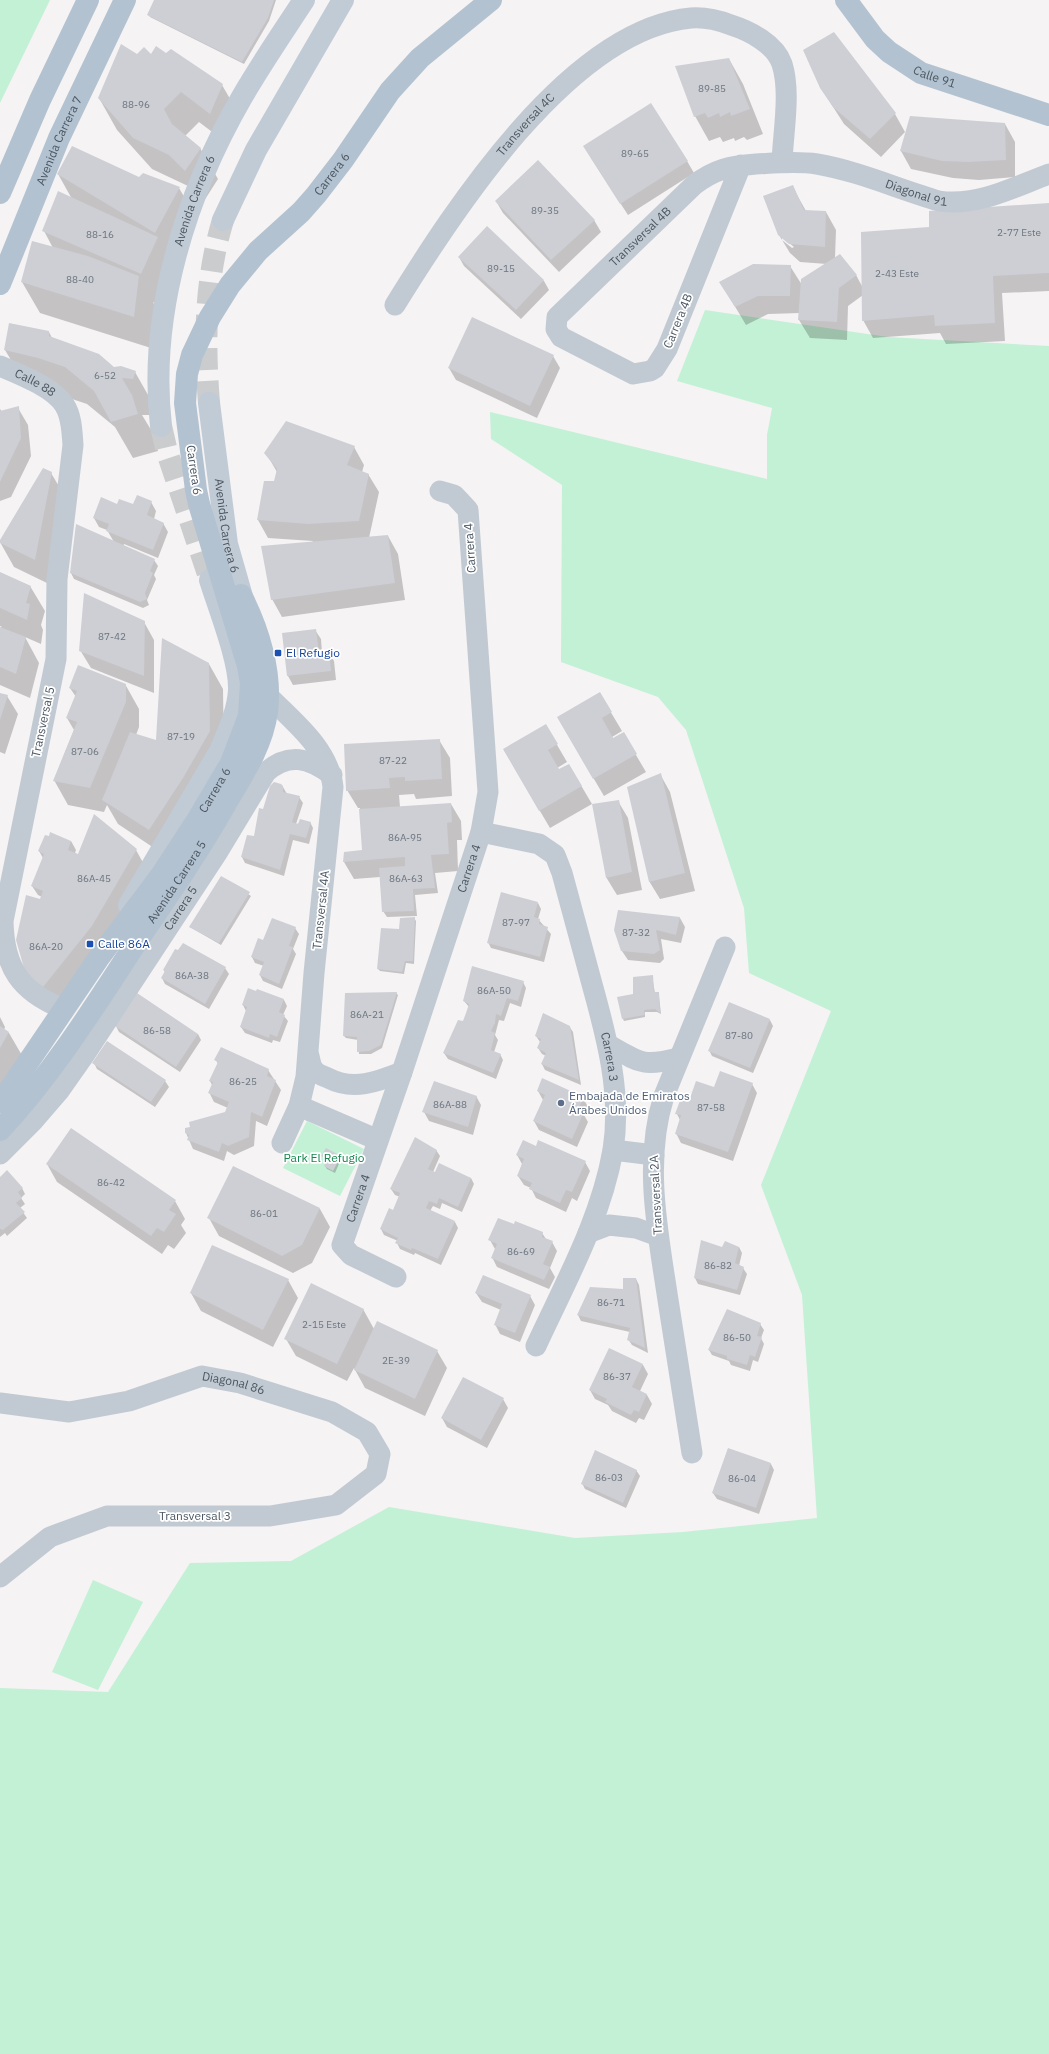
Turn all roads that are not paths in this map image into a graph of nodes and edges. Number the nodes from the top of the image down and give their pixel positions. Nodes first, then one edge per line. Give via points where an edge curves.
1 (88, 0) edge
2 (125, 0) edge
3 (304, 0) edge
4 (343, 0) edge
5 (491, 0) edge
6 (846, 0) edge
7 (1049, 115) edge
8 (782, 162) junction
9 (741, 165) junction
10 (1049, 174) edge
11 (0, 193) edge
12 (223, 220) tunnel mouth
13 (0, 284) edge
14 (395, 305) dead end
15 (556, 329) joint
16 (0, 366) edge
17 (209, 402) tunnel mouth
18 (66, 406) joint
19 (161, 426) tunnel mouth
20 (440, 491) dead end
21 (208, 532) junction
22 (210, 580) tunnel mouth
23 (243, 600) junction
24 (268, 696) junction
25 (332, 775) junction
26 (481, 832) junction
27 (725, 947) dead end
28 (98, 959) junction
29 (64, 1009) junction
30 (609, 1045) junction
31 (309, 1056) junction
32 (679, 1058) junction
33 (402, 1072) junction
34 (0, 1102) edge
35 (299, 1106) junction
36 (0, 1130) edge
37 (378, 1140) junction
38 (282, 1143) dead end
39 (613, 1150) junction
40 (0, 1154) edge
41 (654, 1155) junction
42 (588, 1233) junction
43 (658, 1236) junction
44 (396, 1277) dead end
45 (536, 1346) dead end
46 (0, 1403) edge
47 (692, 1453) dead end
48 (380, 1454) joint
49 (0, 1577) edge

1 - 11 main road via 40,100
2 - 13 main road, Avenida Carrera 7 via 59,138
3 - 19 main road, Avenida Carrera 6 via 254,77 230,120 186,223 175,260 160,338 157,395
4 - 12 main road via 256,150
5 - 21 main road, Carrera 6 via 404,74 316,195 258,251 218,303 201,336 187,374 185,403 197,497
6 - 7 main road, Calle 91 via 875,39 916,70 933,78
8 - 9 street, Diagonal 91
8 - 10 street, Diagonal 91 via 816,164 938,201 954,203 968,202
8 - 14 street, Transversal 4C via 785,78 782,63 775,52 752,34 714,19 691,18 646,30 606,52 555,93 514,137 460,204
9 - 15 street, Transversal 4B via 708,174 694,185 557,317
9 - 15 street, Carrera 4B via 667,349 655,368 646,373 633,374 561,337
16 - 18 street, Calle 88 via 36,382
17 - 23 main road, Avenida Carrera 6 via 227,544
18 - 29 street, Transversal 5 via 73,445 57,579 56,659 3,920 6,955 15,972 26,987 45,1001
20 - 26 street, Carrera 4 via 454,495 468,510 488,792
21 - 23 main road, Avenida Carrera 6
21 - 28 main road, Carrera 6 via 248,666 251,683 249,716 231,763 196,822 162,874
22 - 28 main road via 235,664 239,689 230,726 220,751
23 - 24 main road, Avenida Carrera 6 via 261,649 268,682
24 - 25 street, Transversal 4A via 312,741 330,767
24 - 36 main road, Avenida Carrera 5 via 263,730 256,751 196,855 51,1069
25 - 31 street, Transversal 4A via 333,800 314,973
25 - 40 street, Carrera 5 via 301,759 276,763 266,772 217,853 85,1054 54,1097
26 - 30 street, Carrera 3 via 539,844 555,855
26 - 33 street, Carrera 4
27 - 32 street, Transversal 2A
28 - 29 main road
29 - 34 main road
30 - 32 street via 641,1062 656,1064
30 - 39 street, Carrera 3 via 616,1118
31 - 33 street via 314,1070 333,1081 348,1084 364,1085
31 - 35 street, Transversal 4A
32 - 41 street, Transversal 2A via 657,1117
33 - 37 street, Carrera 4
35 - 37 street
35 - 38 street, Transversal 4A
37 - 44 street, Carrera 4 via 342,1245 351,1255
39 - 41 street
39 - 42 street, Carrera 3
41 - 43 street, Transversal 2A via 653,1187
42 - 43 street via 609,1225 636,1228
42 - 45 street, Carrera 3
43 - 47 street, Transversal 2A
46 - 48 street, Diagonal 86 via 69,1412 129,1401 202,1376 240,1383 332,1412 367,1432
48 - 49 street, Transversal 3 via 376,1474 336,1505 270,1516 107,1516 50,1537

